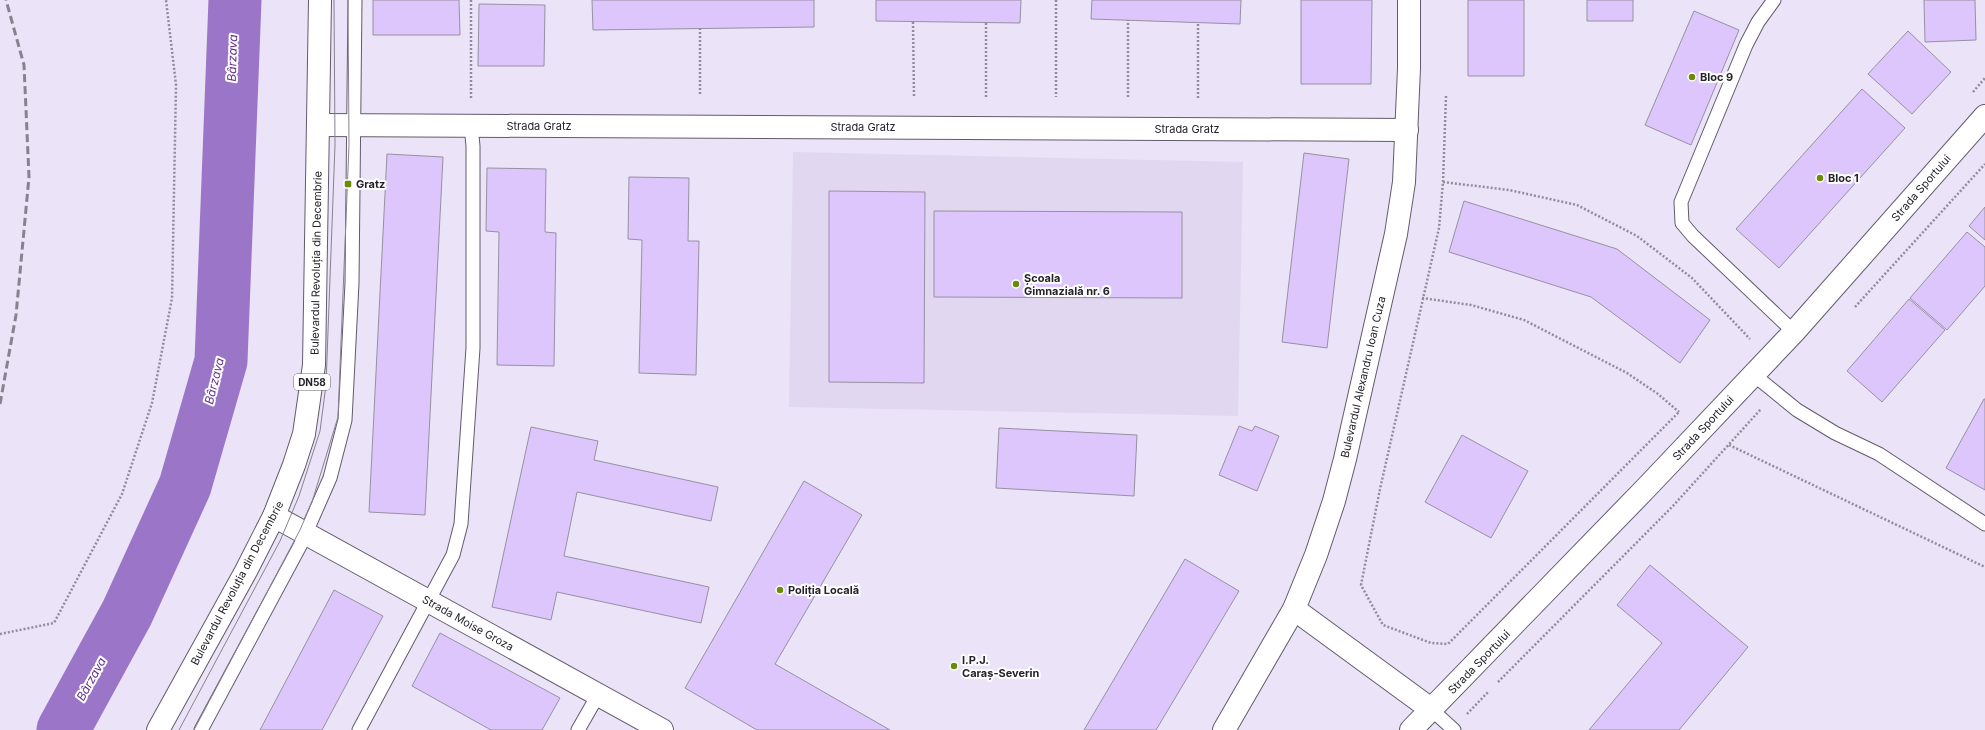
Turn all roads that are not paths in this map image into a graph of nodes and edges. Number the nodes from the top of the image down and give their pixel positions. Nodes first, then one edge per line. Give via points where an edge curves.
1 (320, 0) edge
2 (355, 0) edge
3 (1408, 0) edge
4 (1774, 0) edge
5 (1985, 116) edge
6 (319, 125) junction
7 (354, 125) junction
8 (471, 125) junction
9 (1406, 130) junction
10 (1794, 332) junction
11 (1754, 375) junction
12 (274, 516) junction
13 (1985, 524) edge
14 (306, 533) junction
15 (429, 601) junction
16 (1294, 608) junction
17 (598, 694) junction
18 (1432, 710) junction
19 (158, 730) edge
20 (201, 730) edge
21 (359, 730) edge
22 (578, 730) edge
23 (662, 730) edge
24 (1224, 730) edge
25 (1411, 730) edge
26 (1454, 730) edge

1 - 6 main road, Bulevardul Revoluția din Decembrie / DN58
2 - 7 lane
3 - 9 main road, Bulevardul Alexandru Ioan Cuza
4 - 10 lane via 1746,45 1681,202 1682,223
5 - 10 main road, Strada Sportului
6 - 7 main road, Strada Gratz
6 - 12 main road, Bulevardul Revoluția din Decembrie / DN58 via 314,365 304,434
7 - 8 main road, Strada Gratz
7 - 14 lane via 352,283 345,420 330,478
8 - 9 main road, Strada Gratz
8 - 15 lane via 473,348 461,524 453,555
9 - 16 main road, Bulevardul Alexandru Ioan Cuza via 1404,182 1396,234 1345,459 1316,555
10 - 11 main road, Strada Sportului
11 - 13 lane via 1797,410 1835,433 1879,454
11 - 18 main road, Strada Sportului
12 - 14 main road, Strada Moise Groza
12 - 19 main road, Bulevardul Revoluția din Decembrie / DN58
14 - 15 main road, Strada Moise Groza
14 - 20 lane
15 - 17 main road, Strada Moise Groza
15 - 21 lane
16 - 18 main road
16 - 24 main road, Bulevardul Alexandru Ioan Cuza
17 - 22 lane
17 - 23 main road, Strada Moise Groza
18 - 25 main road, Strada Sportului
18 - 26 lane

